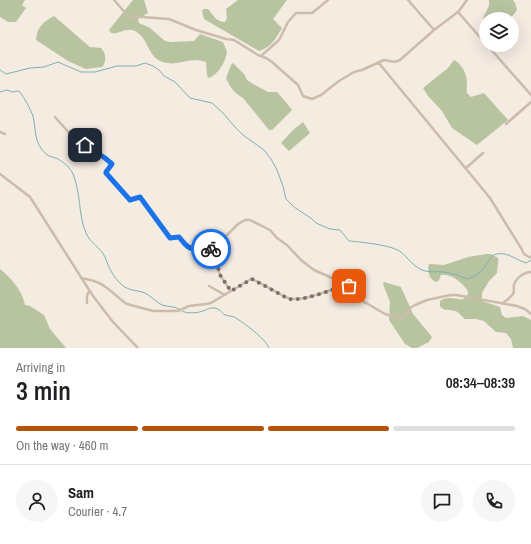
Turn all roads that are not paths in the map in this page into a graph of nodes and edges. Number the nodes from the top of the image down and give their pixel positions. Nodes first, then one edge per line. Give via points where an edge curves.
1 (114, 0) edge
2 (328, 0) edge
3 (408, 0) edge
4 (467, 0) edge
5 (458, 12) junction
6 (434, 30) junction
7 (479, 37) edge
8 (492, 52) edge
9 (261, 56) junction
10 (378, 62) junction
11 (531, 95) edge
12 (531, 102) edge
13 (55, 116) dead end
14 (506, 124) dead end
15 (0, 132) edge
16 (4, 134) dead end
17 (483, 153) dead end
18 (466, 168) junction
19 (0, 174) edge
20 (215, 255) junction
21 (531, 257) edge
22 (531, 272) edge
23 (81, 278) junction
24 (346, 285) junction
25 (209, 286) dead end
26 (89, 291) junction
27 (231, 291) junction
28 (225, 295) junction
29 (87, 303) dead end
30 (503, 303) junction
31 (531, 314) edge
32 (138, 348) edge

1 - 9 street via 128,16 169,19 196,30 234,40
2 - 9 street via 312,13 296,13 278,40
3 - 6 street
4 - 5 street
5 - 6 street
5 - 7 street
6 - 10 street via 400,60
8 - 11 street
9 - 10 street via 272,62 298,85 303,96 312,99 349,74
10 - 18 street
12 - 14 street
13 - 20 street via 78,143 89,147 112,164 106,173 130,200 140,197 170,238 179,237 192,249 204,243
15 - 16 street
17 - 18 street
18 - 21 street via 493,202 524,254
19 - 23 street via 30,197
20 - 24 street via 218,242 238,224 250,220 270,230 310,268
20 - 27 street via 220,275
22 - 30 street via 518,279 512,295
23 - 26 street
23 - 28 street via 96,280 124,302 153,311 178,311 189,306 206,304
24 - 27 street via 296,299 289,299 252,279
24 - 30 street via 352,288 362,301 385,314 399,318 405,316 411,306 444,295
25 - 28 street
26 - 29 street
26 - 32 street via 113,322
27 - 28 street
30 - 31 street via 522,308

